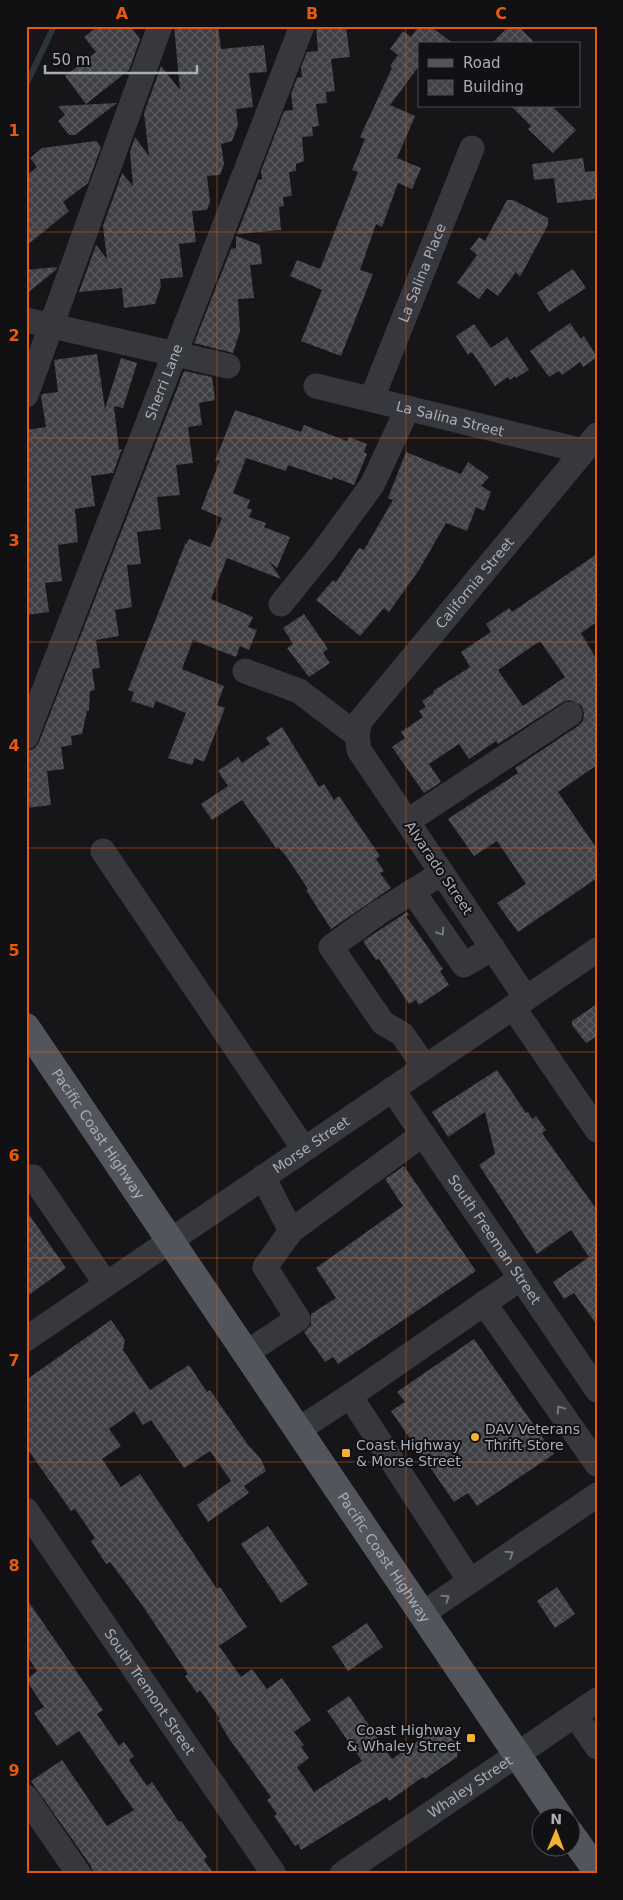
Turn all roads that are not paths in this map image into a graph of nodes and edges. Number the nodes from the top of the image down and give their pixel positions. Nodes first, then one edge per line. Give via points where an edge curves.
1 (160, 26) edge
2 (302, 26) edge
3 (472, 148) dead end
4 (26, 320) edge
5 (51, 326) junction
6 (176, 354) junction
7 (228, 366) dead end
8 (316, 386) dead end
9 (26, 395) edge
10 (372, 398) junction
11 (408, 408) junction
12 (590, 443) edge
13 (281, 604) dead end
14 (245, 671) dead end
15 (570, 714) dead end
16 (358, 736) junction
17 (26, 737) edge
18 (408, 821) junction
19 (103, 851) dead end
20 (442, 873) junction
21 (413, 892) junction
22 (492, 948) junction
23 (597, 950) edge
24 (520, 1003) junction
25 (26, 1026) edge
26 (425, 1067) junction
27 (392, 1089) junction
28 (597, 1130) edge
29 (423, 1134) junction
30 (304, 1149) junction
31 (26, 1177) edge
32 (263, 1177) junction
33 (292, 1232) junction
34 (170, 1240) junction
35 (520, 1278) junction
36 (106, 1284) junction
37 (484, 1303) junction
38 (26, 1339) edge
39 (246, 1352) junction
40 (597, 1390) edge
41 (350, 1396) junction
42 (298, 1430) junction
43 (597, 1464) edge
44 (597, 1495) edge
45 (26, 1510) edge
46 (470, 1581) junction
47 (422, 1614) junction
48 (597, 1700) edge
49 (575, 1715) junction
50 (597, 1747) edge
51 (517, 1754) junction
52 (26, 1797) edge
53 (553, 1808) edge
54 (580, 1845) edge
55 (595, 1864) edge
56 (79, 1874) edge
57 (274, 1874) edge
58 (342, 1874) edge

1 - 5 street
2 - 6 street, Sherri Lane
3 - 10 street, La Salina Place
4 - 5 street
5 - 6 street
5 - 9 street
6 - 7 street
6 - 17 street, Sherri Lane
8 - 10 street, La Salina Street
10 - 11 street, La Salina Street
11 - 12 street, La Salina Street
11 - 13 street via 372,485 324,552
12 - 16 street, California Street via 360,721
14 - 16 street via 299,691
15 - 18 street
16 - 18 street, Alvarado Street via 360,750
18 - 20 street, Alvarado Street
19 - 30 street
20 - 21 street
20 - 22 street, Alvarado Street
21 -> 22 street via 464,966
21 - 26 street via 331,947 383,1023 402,1034
22 - 24 street, Alvarado Street
23 - 24 street, Morse Street
24 - 26 street, Morse Street
24 - 28 street, Alvarado Street
25 - 34 main road, Pacific Coast Highway
26 - 27 street, Morse Street
27 - 29 street, South Freeman Street
27 - 30 street, Morse Street
29 - 33 street
29 - 35 street, South Freeman Street
30 - 32 street, Morse Street
31 - 36 street via 33,1177
32 - 33 street
32 - 34 street, Morse Street
33 - 39 street via 265,1268 298,1319
34 - 36 street, Morse Street
34 - 39 main road, Pacific Coast Highway
35 - 37 street
35 - 40 street, South Freeman Street
36 - 38 street, Morse Street
37 - 41 street
43 -> 37 street
39 - 42 main road, Pacific Coast Highway
41 - 42 street
41 - 46 street
42 - 47 main road, Pacific Coast Highway
46 -> 44 street
45 - 57 street, South Tremont Street
47 -> 46 street
47 - 51 main road, Pacific Coast Highway
48 - 49 street, Whaley Street
49 - 50 street
49 - 51 street, Whaley Street
51 - 53 main road, Pacific Coast Highway
51 - 58 street, Whaley Street
52 - 56 street
54 - 55 main road

